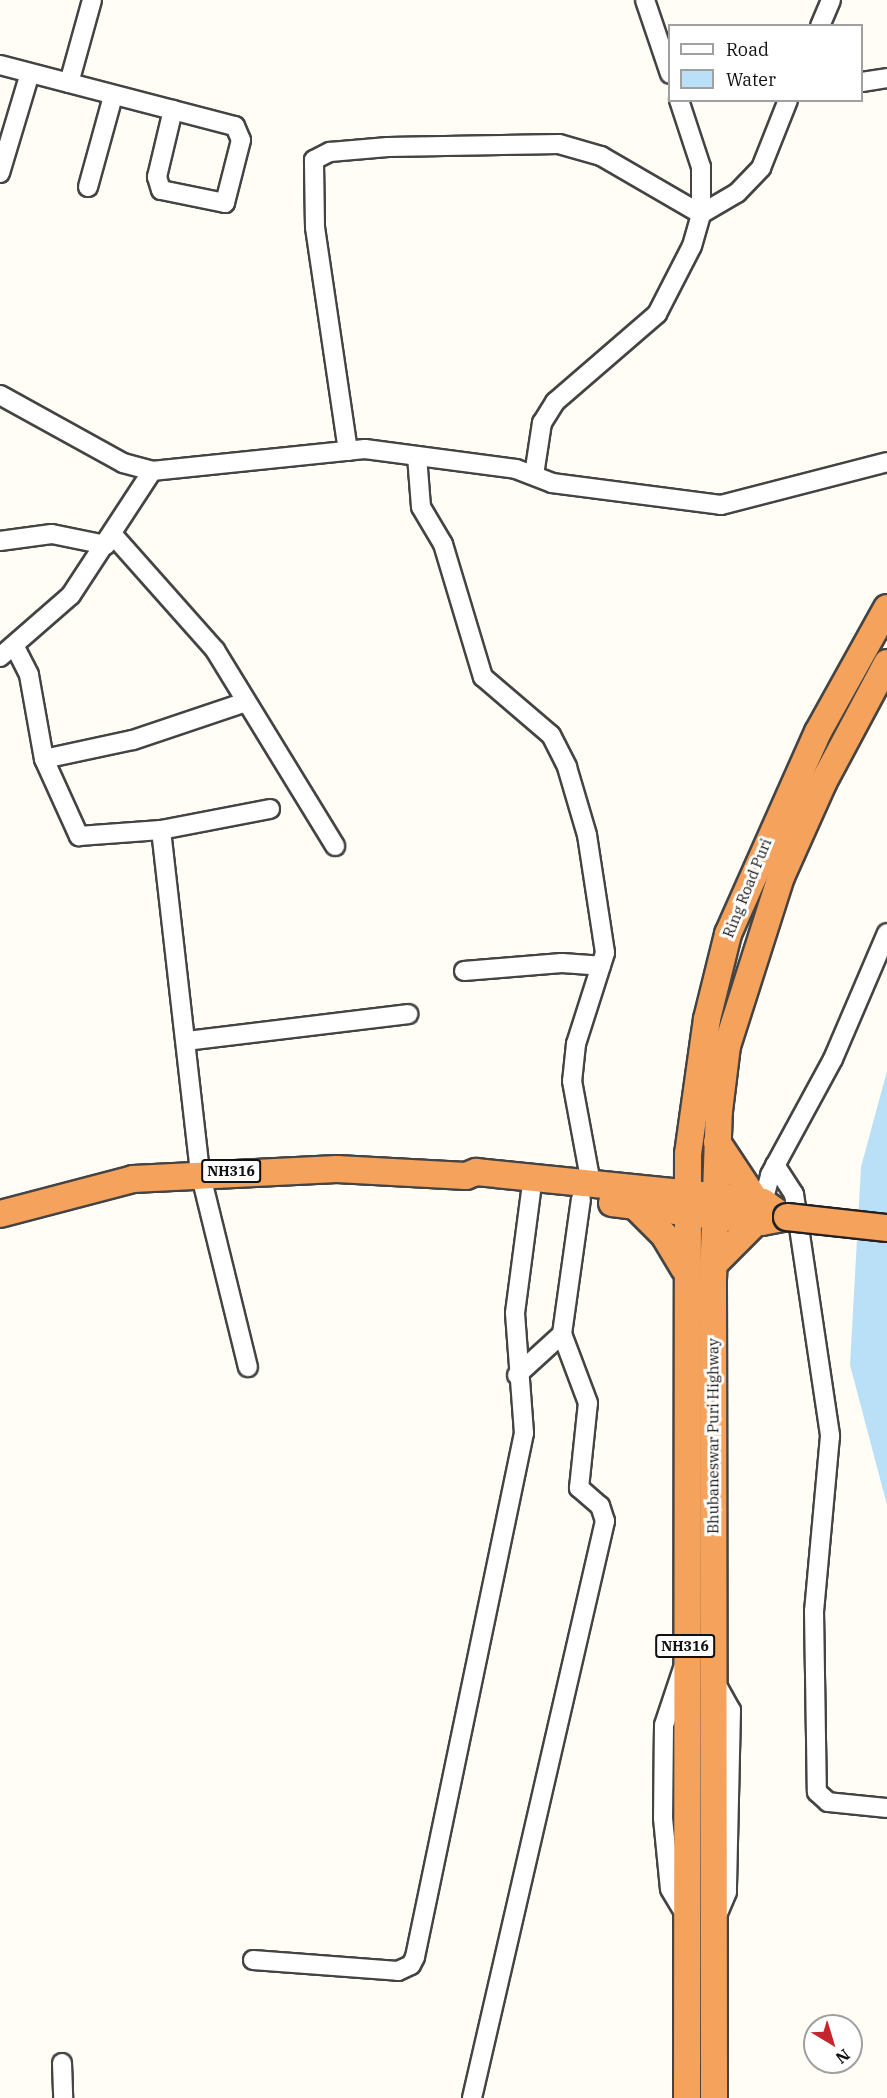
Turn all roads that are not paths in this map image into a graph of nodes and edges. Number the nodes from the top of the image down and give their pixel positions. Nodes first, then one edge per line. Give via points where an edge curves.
1 (92, 0) edge
2 (645, 0) edge
3 (831, 0) edge
4 (821, 24) edge
5 (0, 65) edge
6 (668, 71) edge
7 (30, 73) junction
8 (887, 78) edge
9 (863, 82) edge
10 (69, 83) junction
11 (113, 96) junction
12 (681, 102) edge
13 (787, 102) edge
14 (173, 110) junction
15 (0, 173) edge
16 (88, 187) dead end
17 (701, 214) junction
18 (0, 395) edge
19 (348, 451) junction
20 (417, 456) junction
21 (887, 462) edge
22 (152, 471) junction
23 (534, 476) junction
24 (0, 540) edge
25 (110, 540) junction
26 (887, 608) edge
27 (15, 647) junction
28 (0, 657) edge
29 (887, 663) edge
30 (243, 703) junction
31 (44, 759) junction
32 (270, 809) dead end
33 (161, 830) junction
34 (335, 846) dead end
35 (887, 933) edge
36 (601, 966) junction
37 (464, 971) dead end
38 (408, 1014) dead end
39 (186, 1041) junction
40 (717, 1142) junction
41 (688, 1154) junction
42 (775, 1165) junction
43 (200, 1172) junction
44 (466, 1176) junction
45 (531, 1192) junction
46 (586, 1192) junction
47 (637, 1198) junction
48 (686, 1204) junction
49 (713, 1206) junction
50 (769, 1212) junction
51 (0, 1214) edge
52 (887, 1228) edge
53 (713, 1265) junction
54 (684, 1269) junction
55 (562, 1334) junction
56 (248, 1367) dead end
57 (517, 1375) junction
58 (887, 1808) edge
59 (253, 1959) dead end
60 (62, 2063) dead end
61 (63, 2098) edge
62 (472, 2098) edge
63 (687, 2098) edge
64 (714, 2098) edge

1 - 10 street
2 - 6 street
3 - 4 street
5 - 7 street
7 - 10 street
7 - 15 street
8 - 9 street
10 - 11 street
11 - 14 street
11 - 16 street
12 - 17 street via 701,167
13 - 17 street via 761,168 729,199
14 - 14 street via 158,177 161,190 225,203 240,132 227,123
17 - 19 street via 601,156 559,144 388,147 321,155 310,170 313,204
17 - 23 street via 684,266 657,314 555,402 542,423
18 - 22 street via 123,463
19 - 20 street
19 - 22 street
20 - 23 street
20 - 36 street via 421,507 443,544 483,677 551,735 578,797 603,910
21 - 23 street via 721,505 552,483
22 - 25 street
24 - 25 street via 52,534
25 - 27 street via 71,595
25 - 30 street via 204,635
26 - 41 highway, Ring Road Puri via 818,732 728,934 707,1019
27 - 28 street
27 - 31 street via 29,675
29 - 40 highway, Ring Road Puri via 823,783 750,962 727,1046
30 - 31 street via 133,740
30 - 34 street
31 - 33 street via 79,836 90,840
32 - 33 street
33 - 39 street
35 - 42 street via 833,1059
36 - 37 street via 562,963
36 - 46 street via 576,1044 572,1080
38 - 39 street
39 - 43 street
40 - 49 highway, Ring Road Puri
40 - 50 highway
41 - 47 highway
41 - 48 highway, Ring Road Puri
42 - 50 street
42 - 58 street via 794,1194 830,1436 814,1611 817,1792 828,1802
43 - 44 highway, NH316 via 338,1169
43 - 51 highway, NH316 via 133,1179
43 - 56 street
44 - 45 highway, NH316 via 475,1184
44 - 46 highway, NH316 via 476,1172
45 - 46 highway, NH316
45 - 57 street via 516,1313
46 - 47 highway, NH316
46 - 55 street
47 - 48 highway, NH316
47 - 54 highway, NH316
48 - 49 highway, NH316
48 - 54 highway, Bhubaneswar Puri Highway / NH316
49 - 50 highway, NH316
49 - 53 highway, Bhubaneswar Puri Highway / NH316
50 - 52 highway, NH316, bridge
50 - 53 highway
53 - 64 highway, Bhubaneswar Puri Highway / NH316
54 - 63 highway, Bhubaneswar Puri Highway / NH316
55 - 57 street
55 - 62 street via 588,1403 579,1488 600,1506 605,1521
57 - 59 street via 524,1433 436,1872 411,1965 398,1971
60 - 61 street

